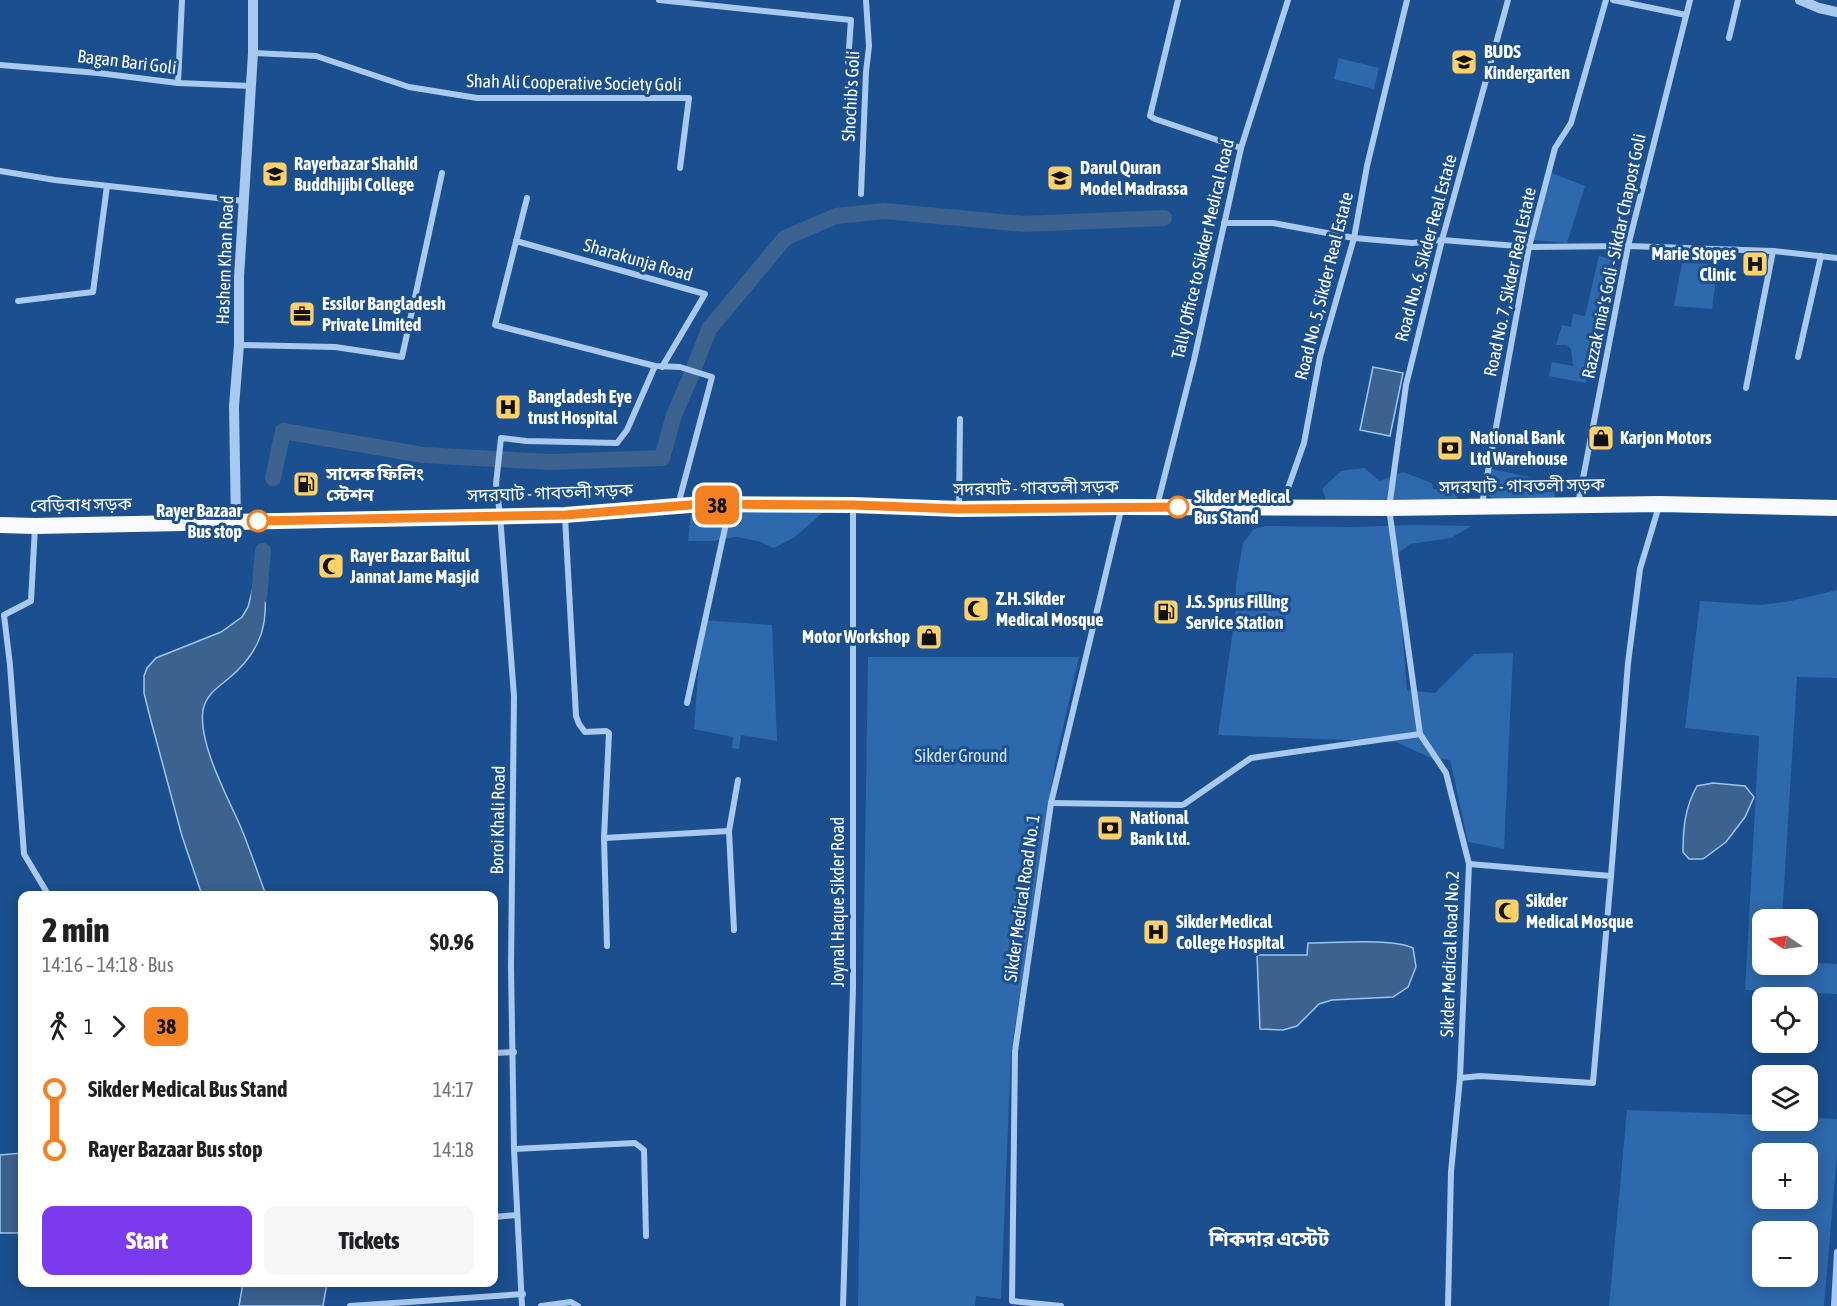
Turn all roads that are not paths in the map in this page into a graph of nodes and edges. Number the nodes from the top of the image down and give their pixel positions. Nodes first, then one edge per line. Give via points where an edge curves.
1 (182, 0) edge
2 (253, 0) edge
3 (659, 0) edge
4 (866, 0) edge
5 (1178, 0) edge
6 (1288, 0) edge
7 (1407, 0) edge
8 (1508, 0) edge
9 (1606, 0) edge
10 (1613, 0) edge
11 (1690, 0) edge
12 (1738, 0) edge
13 (1800, 0) edge
14 (1837, 12) edge
15 (1686, 15) junction
16 (1728, 39) dead end
17 (253, 53) junction
18 (848, 62) dead end
19 (0, 65) edge
20 (178, 83) junction
21 (251, 86) junction
22 (1241, 148) junction
23 (680, 168) dead end
24 (0, 171) edge
25 (442, 173) dead end
26 (107, 186) junction
27 (861, 194) dead end
28 (527, 198) dead end
29 (244, 201) junction
30 (1224, 223) junction
31 (1354, 238) junction
32 (1442, 240) junction
33 (516, 241) junction
34 (1628, 246) junction
35 (1528, 247) junction
36 (1773, 251) junction
37 (1821, 256) junction
38 (1837, 258) edge
39 (18, 301) dead end
40 (239, 345) junction
41 (1798, 357) dead end
42 (659, 367) junction
43 (1746, 388) dead end
44 (960, 419) dead end
45 (853, 502) junction
46 (731, 503) junction
47 (1660, 504) junction
48 (1578, 505) junction
49 (678, 506) junction
50 (1122, 507) junction
51 (1157, 507) junction
52 (1281, 507) junction
53 (1481, 507) junction
54 (1389, 508) junction
55 (1837, 508) edge
56 (959, 509) junction
57 (500, 515) junction
58 (565, 515) junction
59 (236, 522) junction
60 (0, 525) edge
61 (35, 526) junction
62 (687, 703) dead end
63 (1420, 734) junction
64 (738, 780) dead end
65 (1051, 803) junction
66 (729, 831) junction
67 (604, 838) junction
68 (1469, 864) junction
69 (1611, 876) junction
70 (46, 891) edge
71 (734, 930) dead end
72 (607, 946) dead end
73 (514, 1052) junction
74 (498, 1053) edge
75 (1460, 1078) junction
76 (514, 1149) junction
77 (517, 1215) junction
78 (498, 1217) edge
79 (646, 1236) dead end
80 (1837, 1252) edge
81 (523, 1294) junction
82 (350, 1306) edge
83 (522, 1306) edge
84 (541, 1306) edge
85 (578, 1306) edge
86 (843, 1306) edge
87 (1061, 1306) edge
88 (1448, 1306) edge
89 (1834, 1306) edge

1 - 20 street
2 - 17 street, Hashem Khan Road
3 - 18 street via 851,20
4 - 27 street, Shochib's Goli via 870,46
5 - 22 street via 1150,116
6 - 22 street, Tally Office to Sikder Medical Road
7 - 31 street, Road No. 5, Sikder Real Estate via 1366,166
8 - 32 street, Road No. 6, Sikder Real Estate
9 - 35 street, Road No. 7, Sikder Real Estate via 1571,123 1555,148
10 - 15 street
11 - 15 street, Razzak mia's Goli - Sikdar Chapost Goli
12 - 16 street
13 - 14 street
15 - 34 street, Razzak mia's Goli - Sikdar Chapost Goli
17 - 21 street, Hashem Khan Road
17 - 23 street, Shah Ali Cooperative Society Goli via 316,56 409,87 477,98 689,99
19 - 20 street, Bagan Bari Goli
20 - 21 street, Bagan Bari Goli
21 - 29 street, Hashem Khan Road
22 - 30 street, Tally Office to Sikder Medical Road
24 - 26 street
25 - 40 street via 402,357 335,347
26 - 29 street
26 - 39 street via 93,292
28 - 33 street
29 - 40 street, Hashem Khan Road
30 - 31 street via 1273,223
30 - 51 street, Tally Office to Sikder Medical Road
31 - 32 street via 1412,243
31 - 52 street, Road No. 5, Sikder Real Estate via 1320,357 1304,443
32 - 35 street
32 - 54 street, Road No. 6, Sikder Real Estate via 1406,385
33 - 42 street via 495,325
33 - 42 street, Sharakunja Road via 705,294
34 - 35 street
34 - 36 street
34 - 48 street, Razzak mia's Goli - Sikdar Chapost Goli
35 - 53 street, Road No. 7, Sikder Real Estate
36 - 37 street
36 - 43 street
37 - 38 street
37 - 41 street
40 - 59 street, Hashem Khan Road via 234,406
42 - 49 street via 680,367 712,376
42 - 57 street, Boroi Khali Road via 617,443 501,438 496,484
44 - 56 street
45 - 46 highway, সদরঘাট - গাবতলী সড়ক
45 - 56 highway, সদরঘাট - গাবতলী সড়ক
45 - 86 street, Joynal Haque Sikder Road via 853,988
46 - 49 highway, সদরঘাট - গাবতলী সড়ক
46 - 62 street
47 - 48 highway, সদরঘাট - গাবতলী সড়ক
47 - 55 highway, সদরঘাট - গাবতলী সড়ক
47 - 69 street via 1640,569 1628,663
48 - 53 highway, সদরঘাট - গাবতলী সড়ক
49 - 58 highway, সদরঘাট - গাবতলী সড়ক
50 - 51 highway, সদরঘাট - গাবতলী সড়ক
50 - 56 highway, সদরঘাট - গাবতলী সড়ক
50 - 65 street, Sikder Medical Road No. 1
51 - 52 highway, সদরঘাট - গাবতলী সড়ক
52 - 54 highway, সদরঘাট - গাবতলী সড়ক
53 - 54 highway, সদরঘাট - গাবতলী সড়ক
54 - 63 street, Sikder Medical Road No.2
57 - 58 highway, সদরঘাট - গাবতলী সড়ক
57 - 59 highway, সদরঘাট - গাবতলী সড়ক
57 - 73 street, Boroi Khali Road via 514,696
58 - 67 street via 576,716 585,732 609,733
59 - 61 highway, বেড়িবাধ সড়ক
60 - 61 highway, বেড়িবাধ সড়ক
61 - 70 street via 31,601 4,615 24,854
63 - 65 street via 1251,758 1183,805
63 - 68 street, Sikder Medical Road No.2 via 1446,773
64 - 66 street
65 - 87 street, Sikder Medical Road No. 1 via 1015,1051 1012,1301
66 - 67 street
66 - 71 street
67 - 72 street
68 - 69 street
68 - 75 street, Sikder Medical Road No.2
69 - 75 street via 1593,1083
73 - 74 street
73 - 76 street, Boroi Khali Road
75 - 88 street, Sikder Medical Road No.2 via 1451,1172
76 - 77 street, Boroi Khali Road
76 - 79 street via 640,1145 644,1150
77 - 78 street
77 - 81 street, Boroi Khali Road
80 - 89 street
81 - 82 street
81 - 83 street, Boroi Khali Road
84 - 85 street via 571,1302

